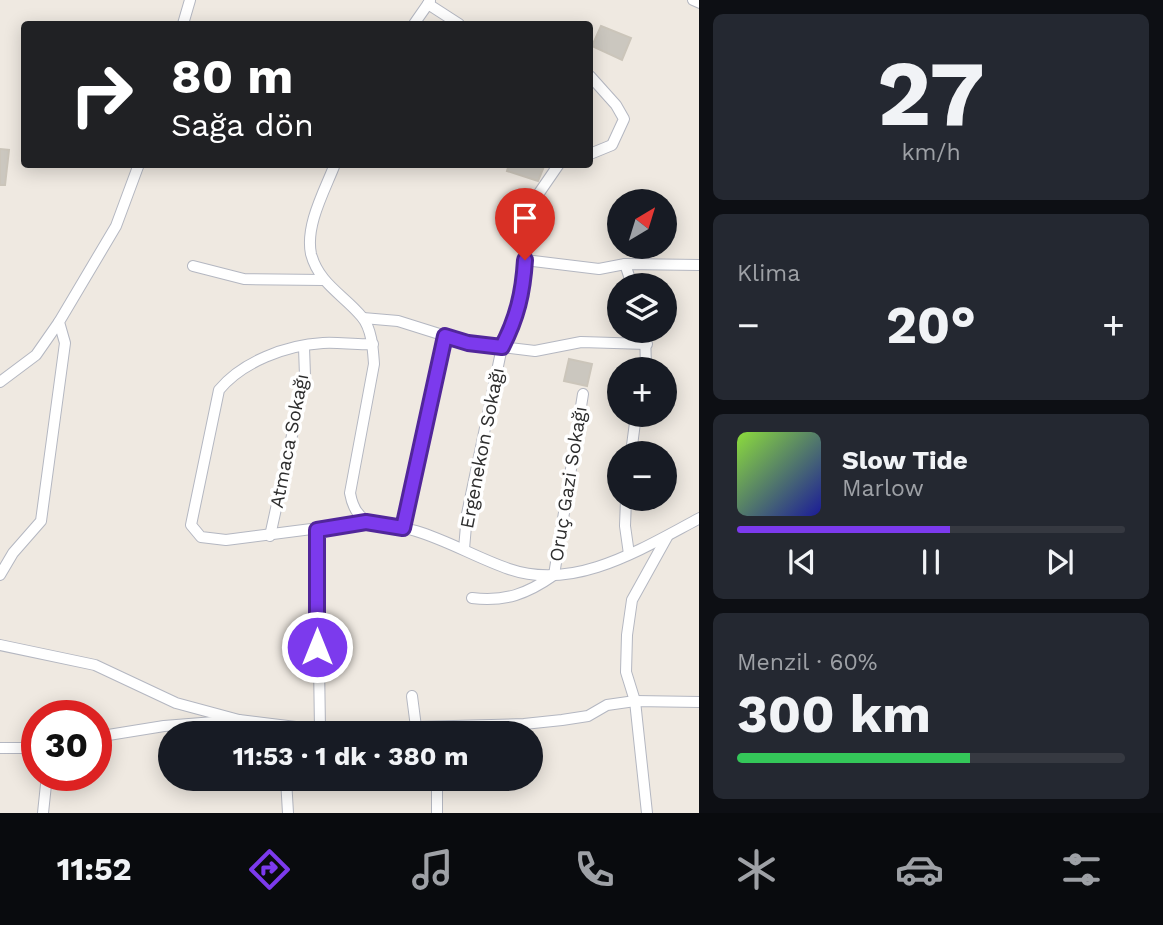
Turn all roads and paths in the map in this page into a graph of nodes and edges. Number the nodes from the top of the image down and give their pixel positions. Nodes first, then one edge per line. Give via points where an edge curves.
1 (190, 0) edge
2 (693, 0) edge
3 (429, 2) edge
4 (699, 3) edge
5 (184, 21) edge
6 (416, 21) edge
7 (455, 21) edge
8 (593, 79) edge
9 (593, 153) edge
10 (138, 168) edge
11 (333, 168) edge
12 (556, 168) edge
13 (525, 260) junction
14 (625, 264) junction
15 (699, 265) edge
16 (193, 266) dead end
17 (628, 273) edge
18 (323, 280) junction
19 (363, 318) junction
20 (59, 322) junction
21 (445, 336) junction
22 (373, 344) junction
23 (647, 344) joint
24 (304, 347) junction
25 (502, 347) junction
26 (646, 357) edge
27 (5, 372) edge
28 (0, 382) edge
29 (583, 394) dead end
30 (626, 511) edge
31 (699, 518) edge
32 (366, 522) junction
33 (403, 528) junction
34 (317, 530) junction
35 (668, 534) junction
36 (270, 536) junction
37 (464, 549) junction
38 (629, 554) junction
39 (554, 575) junction
40 (0, 576) edge
41 (472, 598) dead end
42 (0, 645) edge
43 (412, 696) dead end
44 (635, 701) junction
45 (699, 702) edge
46 (239, 720) junction
47 (245, 721) edge
48 (320, 721) edge
49 (415, 721) edge
50 (543, 722) edge
51 (112, 734) edge
52 (0, 748) edge
53 (21, 748) edge
54 (45, 791) edge
55 (287, 791) edge
56 (437, 791) edge
57 (43, 813) edge
58 (288, 813) edge
59 (437, 813) edge
60 (646, 813) edge

1 - 5 street
2 - 4 street
3 - 6 street
3 - 7 street
8 - 9 street via 624,119 612,145
10 - 20 street via 116,226
11 - 18 street via 313,221 311,253
12 - 13 street, Ergenekon Sokağı via 537,196
13 - 14 street via 598,269
13 - 25 street, Ergenekon Sokağı via 519,308
14 - 15 street
14 - 17 street
16 - 18 street via 244,279
18 - 19 street
19 - 21 street via 398,321
19 - 22 street
20 - 27 street via 36,355
20 - 40 street via 65,343 41,521
21 - 25 street
21 - 33 street
22 - 24 street
22 - 32 street via 374,364 350,493 353,510
23 - 25 street via 582,342 535,351
23 - 26 street
24 - 36 street, Atmaca Sokağı via 305,376
24 - 36 street via 245,366 219,390 191,525 201,537
25 - 37 street, Ergenekon Sokağı via 467,514
27 - 28 street
29 - 39 street, Oruç Gazi Sokağı
30 - 38 street
31 - 35 street
32 - 33 street
32 - 34 street
33 - 37 street
34 - 36 street
34 - 48 street
35 - 38 street
35 - 44 street via 632,600 626,671
37 - 39 street via 509,569 539,577
38 - 39 street via 592,570
39 - 41 street via 531,592 504,599
42 - 46 street via 94,665 176,703
43 - 49 street
44 - 45 street
44 - 50 street via 607,705 588,716
44 - 60 street
46 - 47 street
46 - 51 street
52 - 53 street
54 - 57 street
55 - 58 street
56 - 59 street

